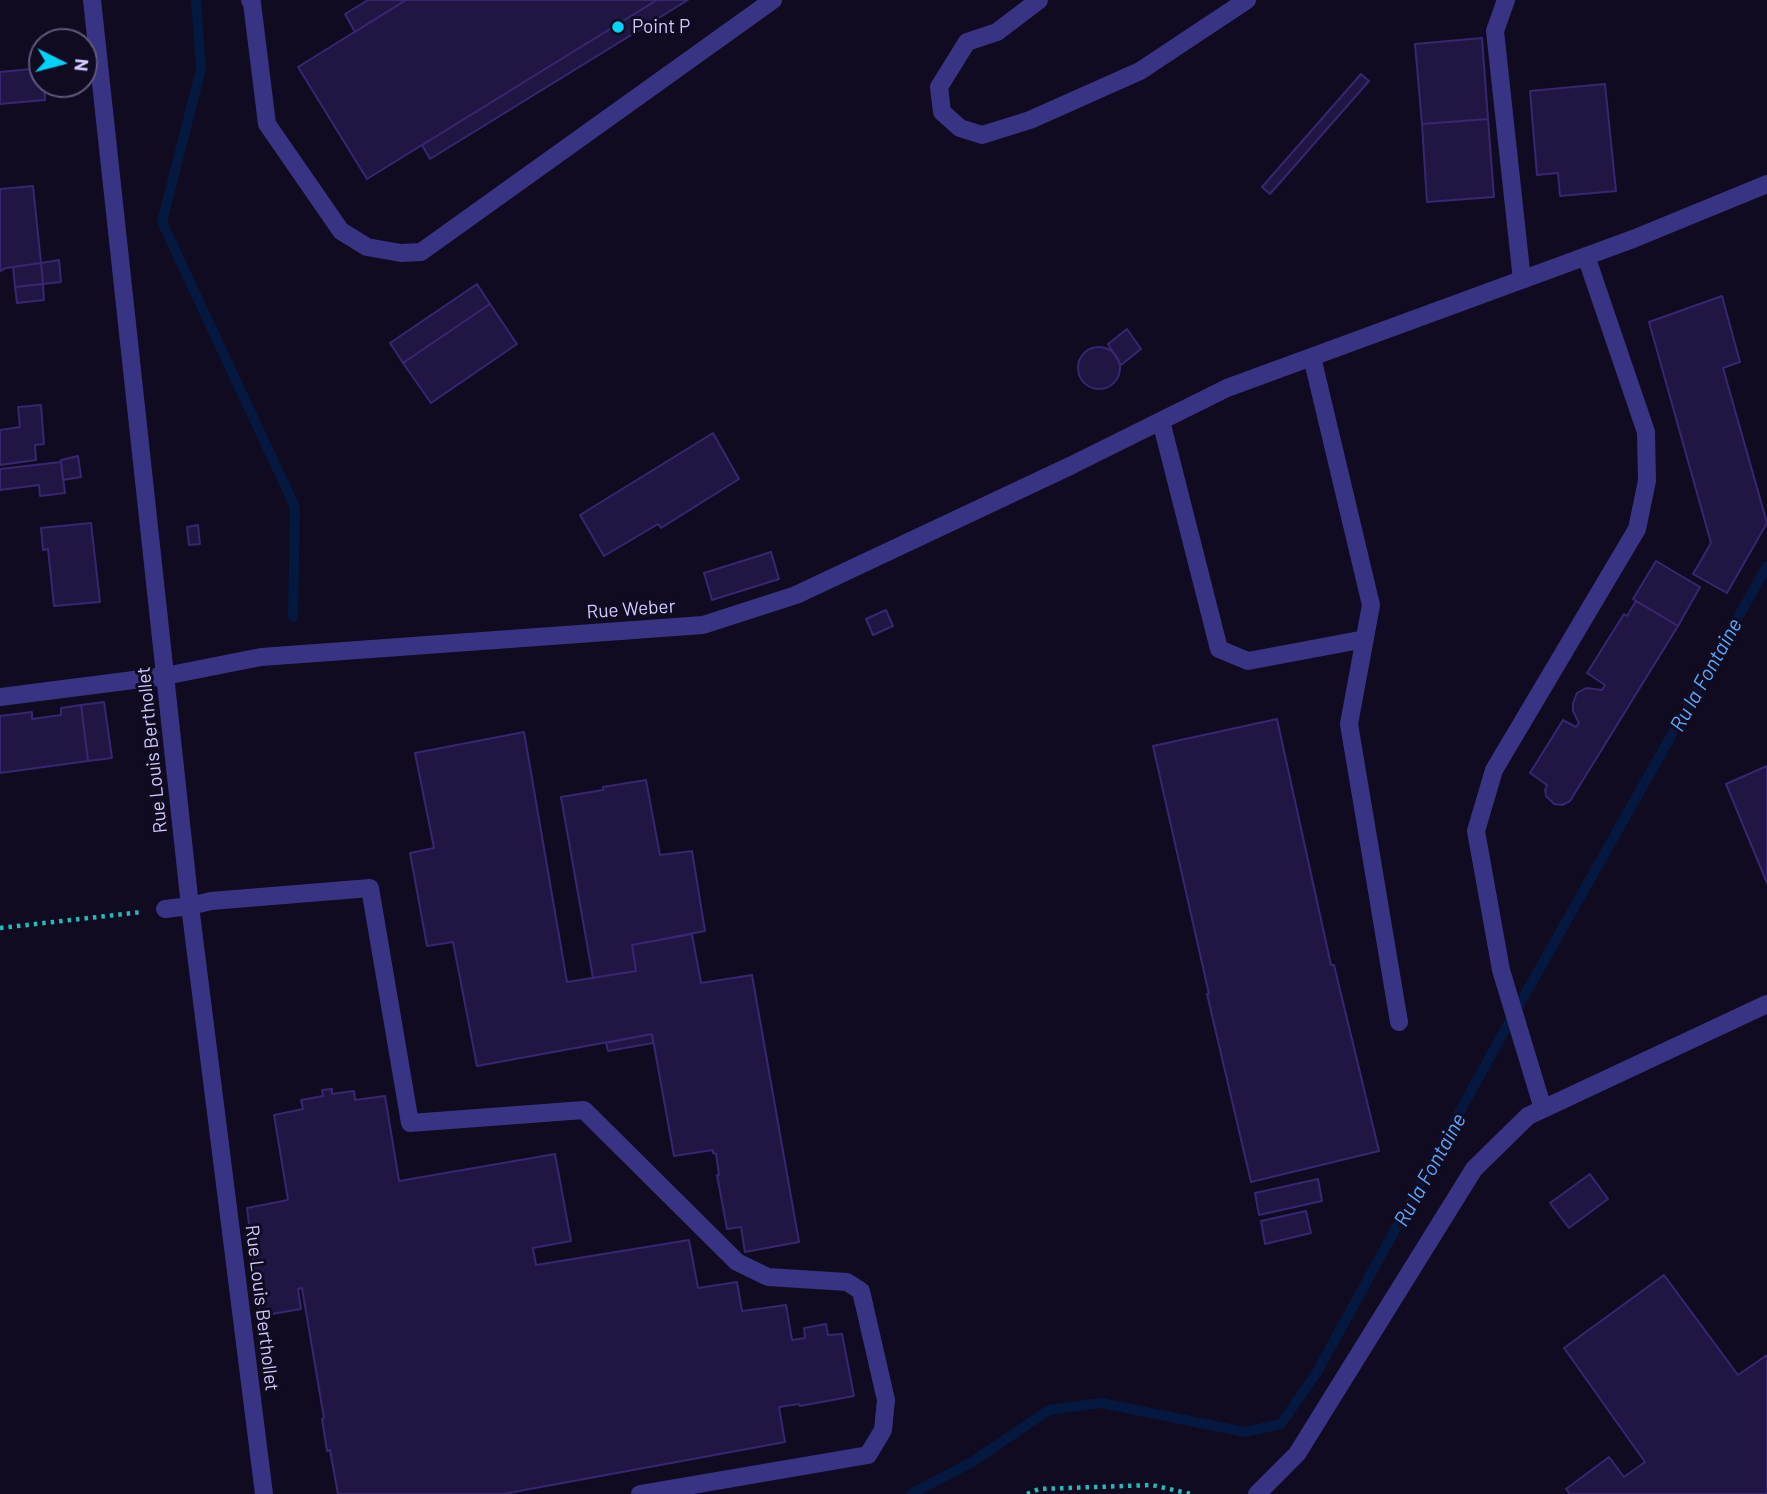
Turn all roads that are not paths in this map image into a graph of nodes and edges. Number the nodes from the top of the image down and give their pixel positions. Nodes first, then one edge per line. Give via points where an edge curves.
1 (92, 0) edge
2 (250, 0) edge
3 (773, 0) edge
4 (1039, 0) edge
5 (1247, 0) edge
6 (1506, 0) edge
7 (1767, 184) edge
8 (1586, 256) junction
9 (1522, 280) junction
10 (1312, 357) junction
11 (1161, 421) junction
12 (1365, 639) junction
13 (165, 677) junction
14 (0, 697) edge
15 (190, 906) junction
16 (165, 909) road end
17 (1767, 1004) edge
18 (1399, 1022) dead end
19 (1543, 1109) junction
20 (264, 1494) edge
21 (640, 1494) edge
22 (1257, 1494) edge

1 - 13 street, Rue Louis Berthollet
2 - 3 street via 267,124 341,231 367,247 401,253 421,252
4 - 5 street via 997,32 967,42 939,87 942,112 960,128 982,135 1030,120 1140,71
6 - 9 street via 1495,31
7 - 8 street, Rue Weber
8 - 9 street, Rue Weber
8 - 19 street via 1646,432 1647,481 1637,529 1494,770 1476,831 1501,970
9 - 10 street, Rue Weber
10 - 11 street, Rue Weber via 1227,388
10 - 12 street via 1371,605
11 - 12 street via 1219,649 1248,661
11 - 13 street, Rue Weber via 796,595 703,625 261,657
12 - 18 street via 1349,724
13 - 14 street, Rue Weber
13 - 15 street, Rue Louis Berthollet
15 - 16 street
15 - 20 street, Rue Louis Berthollet
15 - 21 street via 370,888 410,1123 584,1110 737,1262 768,1277 847,1282 861,1292 886,1400 883,1430 868,1455
17 - 19 street
19 - 22 street via 1528,1116 1474,1169 1297,1454

